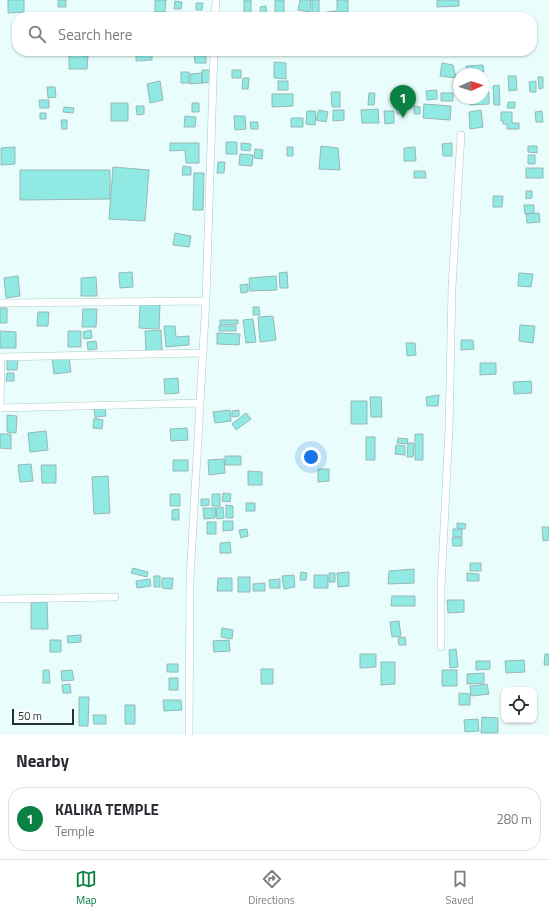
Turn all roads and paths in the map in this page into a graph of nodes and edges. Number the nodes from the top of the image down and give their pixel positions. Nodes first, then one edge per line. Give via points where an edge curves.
1 (216, 0) edge
2 (215, 12) edge
3 (214, 56) edge
4 (461, 135) dead end
5 (206, 301) junction
6 (0, 303) edge
7 (203, 353) junction
8 (0, 357) edge
9 (200, 403) junction
10 (115, 597) dead end
11 (0, 599) edge
12 (441, 647) dead end
13 (189, 735) edge

1 - 2 street
3 - 5 street
4 - 12 street via 454,240
5 - 6 street
5 - 7 street
7 - 8 street
7 - 9 street
8 - 9 street via 0,408
9 - 13 street via 190,579
10 - 11 street

